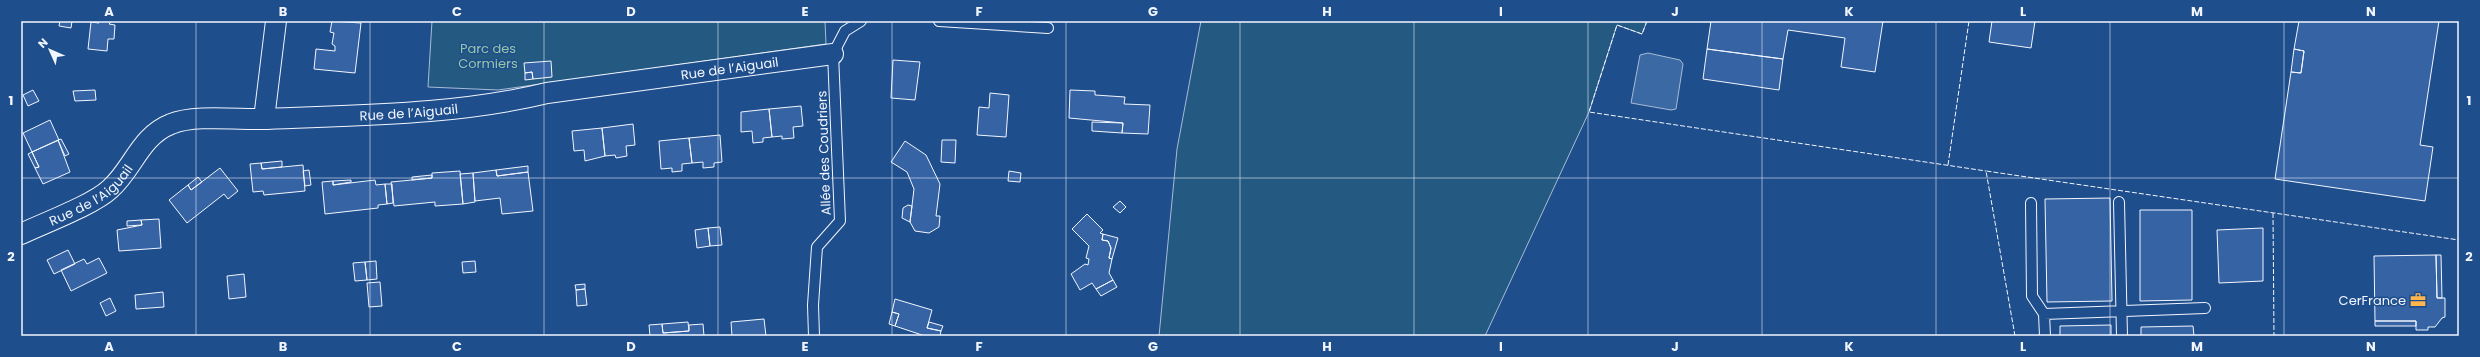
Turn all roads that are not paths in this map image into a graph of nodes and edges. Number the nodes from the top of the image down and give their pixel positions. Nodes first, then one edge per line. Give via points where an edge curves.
1 (276, 21) edge
2 (861, 21) edge
3 (939, 21) edge
4 (1048, 28) dead end
5 (833, 54) junction
6 (264, 119) junction
7 (2119, 202) dead end
8 (2031, 204) dead end
9 (21, 234) edge
10 (2205, 308) dead end
11 (2122, 312) junction
12 (2044, 314) junction
13 (814, 336) edge
14 (2045, 336) edge
15 (2122, 336) edge

1 - 6 street
2 - 5 lane, Allée des Coudriers via 845,31
3 - 4 lane
5 - 6 street, Rue de l’Aiguail via 547,93 504,103 386,114
5 - 13 lane, Allée des Coudriers via 840,221 817,247 813,305
6 - 9 street, Rue de l’Aiguail via 185,120 172,123 158,130 144,143 110,189
7 - 11 lane
8 - 12 lane via 2032,296
10 - 11 lane
11 - 12 lane
11 - 15 lane
12 - 14 lane

